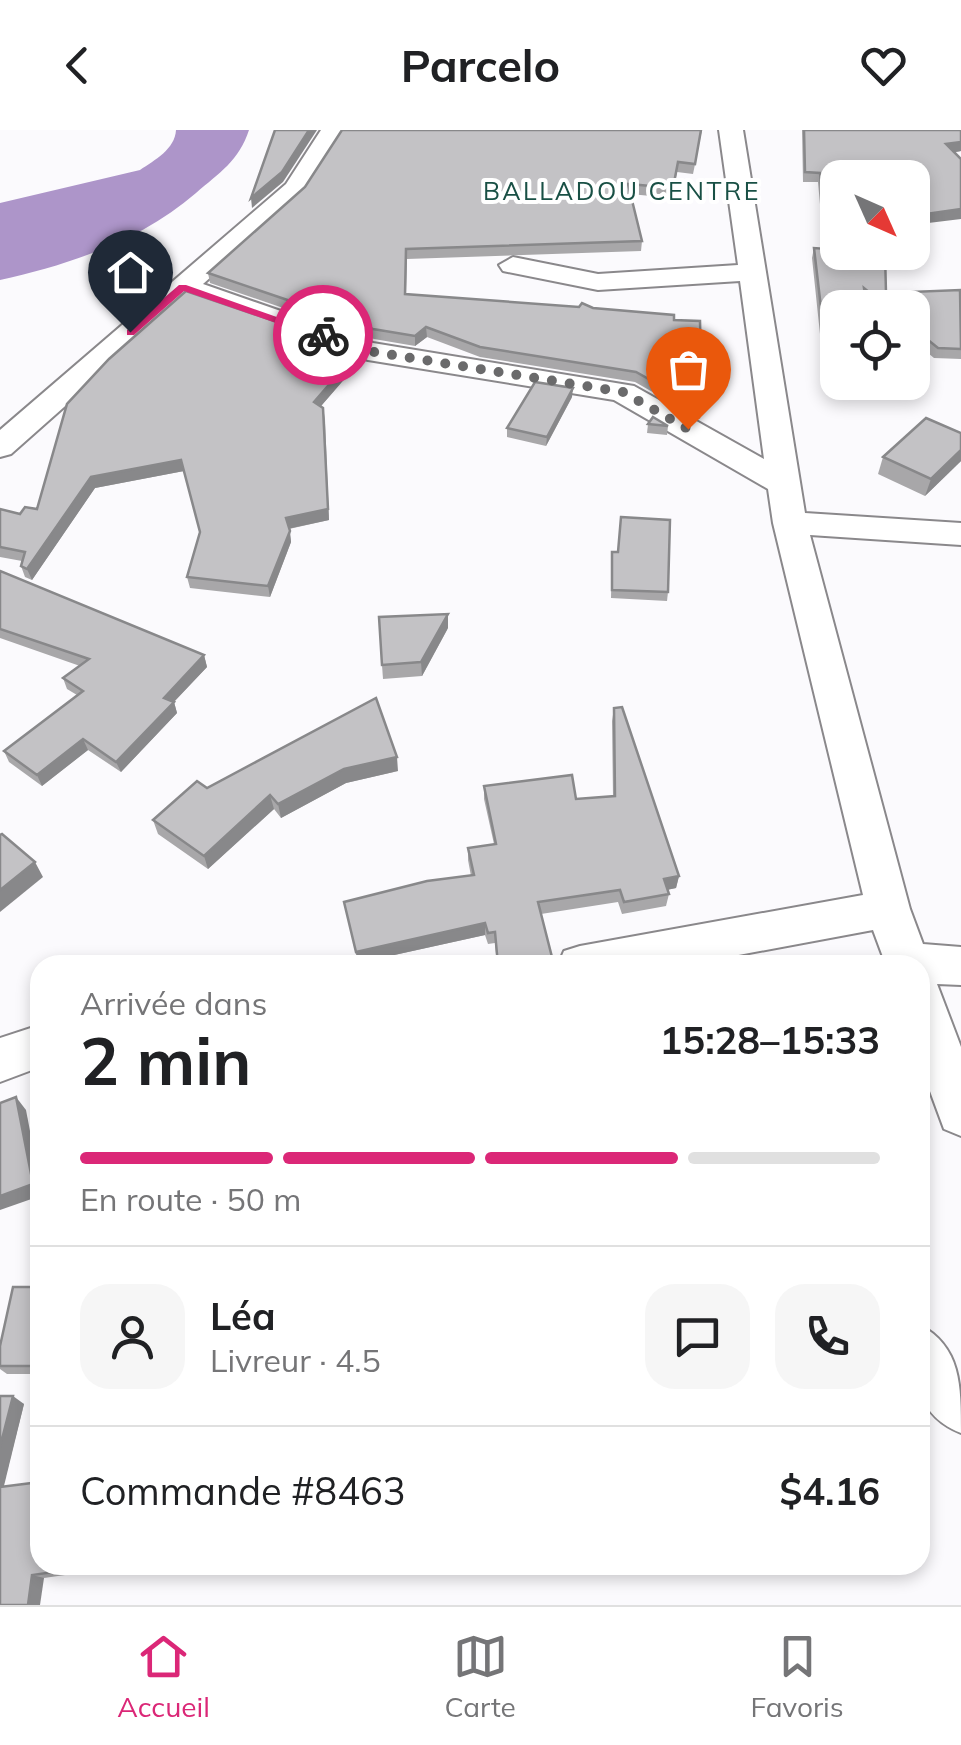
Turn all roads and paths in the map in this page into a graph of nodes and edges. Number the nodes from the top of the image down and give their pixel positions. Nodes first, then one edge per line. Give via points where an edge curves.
1 (333, 130) edge
2 (731, 130) edge
3 (513, 265) dead end
4 (754, 272) junction
5 (182, 287) junction
6 (0, 446) edge
7 (784, 484) junction
8 (790, 523) junction
9 (961, 534) edge
10 (888, 909) junction
11 (635, 955) edge
12 (905, 955) edge
13 (961, 966) edge
14 (930, 972) edge
15 (930, 1026) edge
16 (30, 1050) edge
17 (0, 1060) edge
18 (961, 1113) edge
19 (930, 1365) edge
20 (961, 1405) edge

1 - 5 street via 295,188
2 - 4 street
3 - 4 street via 598,282
4 - 7 street
5 - 6 street
5 - 7 street via 368,351 623,392
7 - 8 street
8 - 9 street
8 - 10 street
10 - 11 street
10 - 12 street
13 - 14 street
15 - 18 street
16 - 17 street
19 - 20 street

